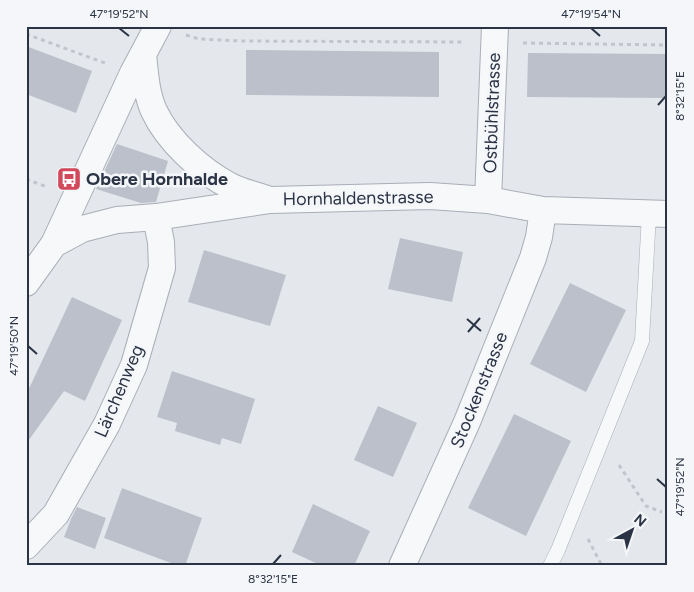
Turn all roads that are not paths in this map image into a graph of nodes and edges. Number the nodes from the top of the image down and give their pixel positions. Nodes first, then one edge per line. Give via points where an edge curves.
1 (158, 26) edge
2 (494, 34) edge
3 (138, 64) junction
4 (270, 200) junction
5 (488, 200) junction
6 (543, 210) junction
7 (658, 214) edge
8 (156, 217) junction
9 (54, 244) junction
10 (26, 283) edge
11 (26, 546) edge
12 (402, 566) edge
13 (550, 566) edge

1 - 3 street
2 - 5 street, Ostbühlstrasse
3 - 4 street via 154,111 168,134 202,168 231,187
3 - 9 street
4 - 5 street, Hornhaldenstrasse via 430,196
4 - 8 street, Hornhaldenstrasse
5 - 6 street, Hornhaldenstrasse
6 - 7 street, Hornhaldenstrasse
6 - 12 street, Stockenstrasse via 533,258 467,422
7 - 13 lane via 642,341
8 - 9 street, Hornhaldenstrasse via 97,224
8 - 11 street, Lärchenweg via 162,268 134,365 108,424 56,514
9 - 10 street

